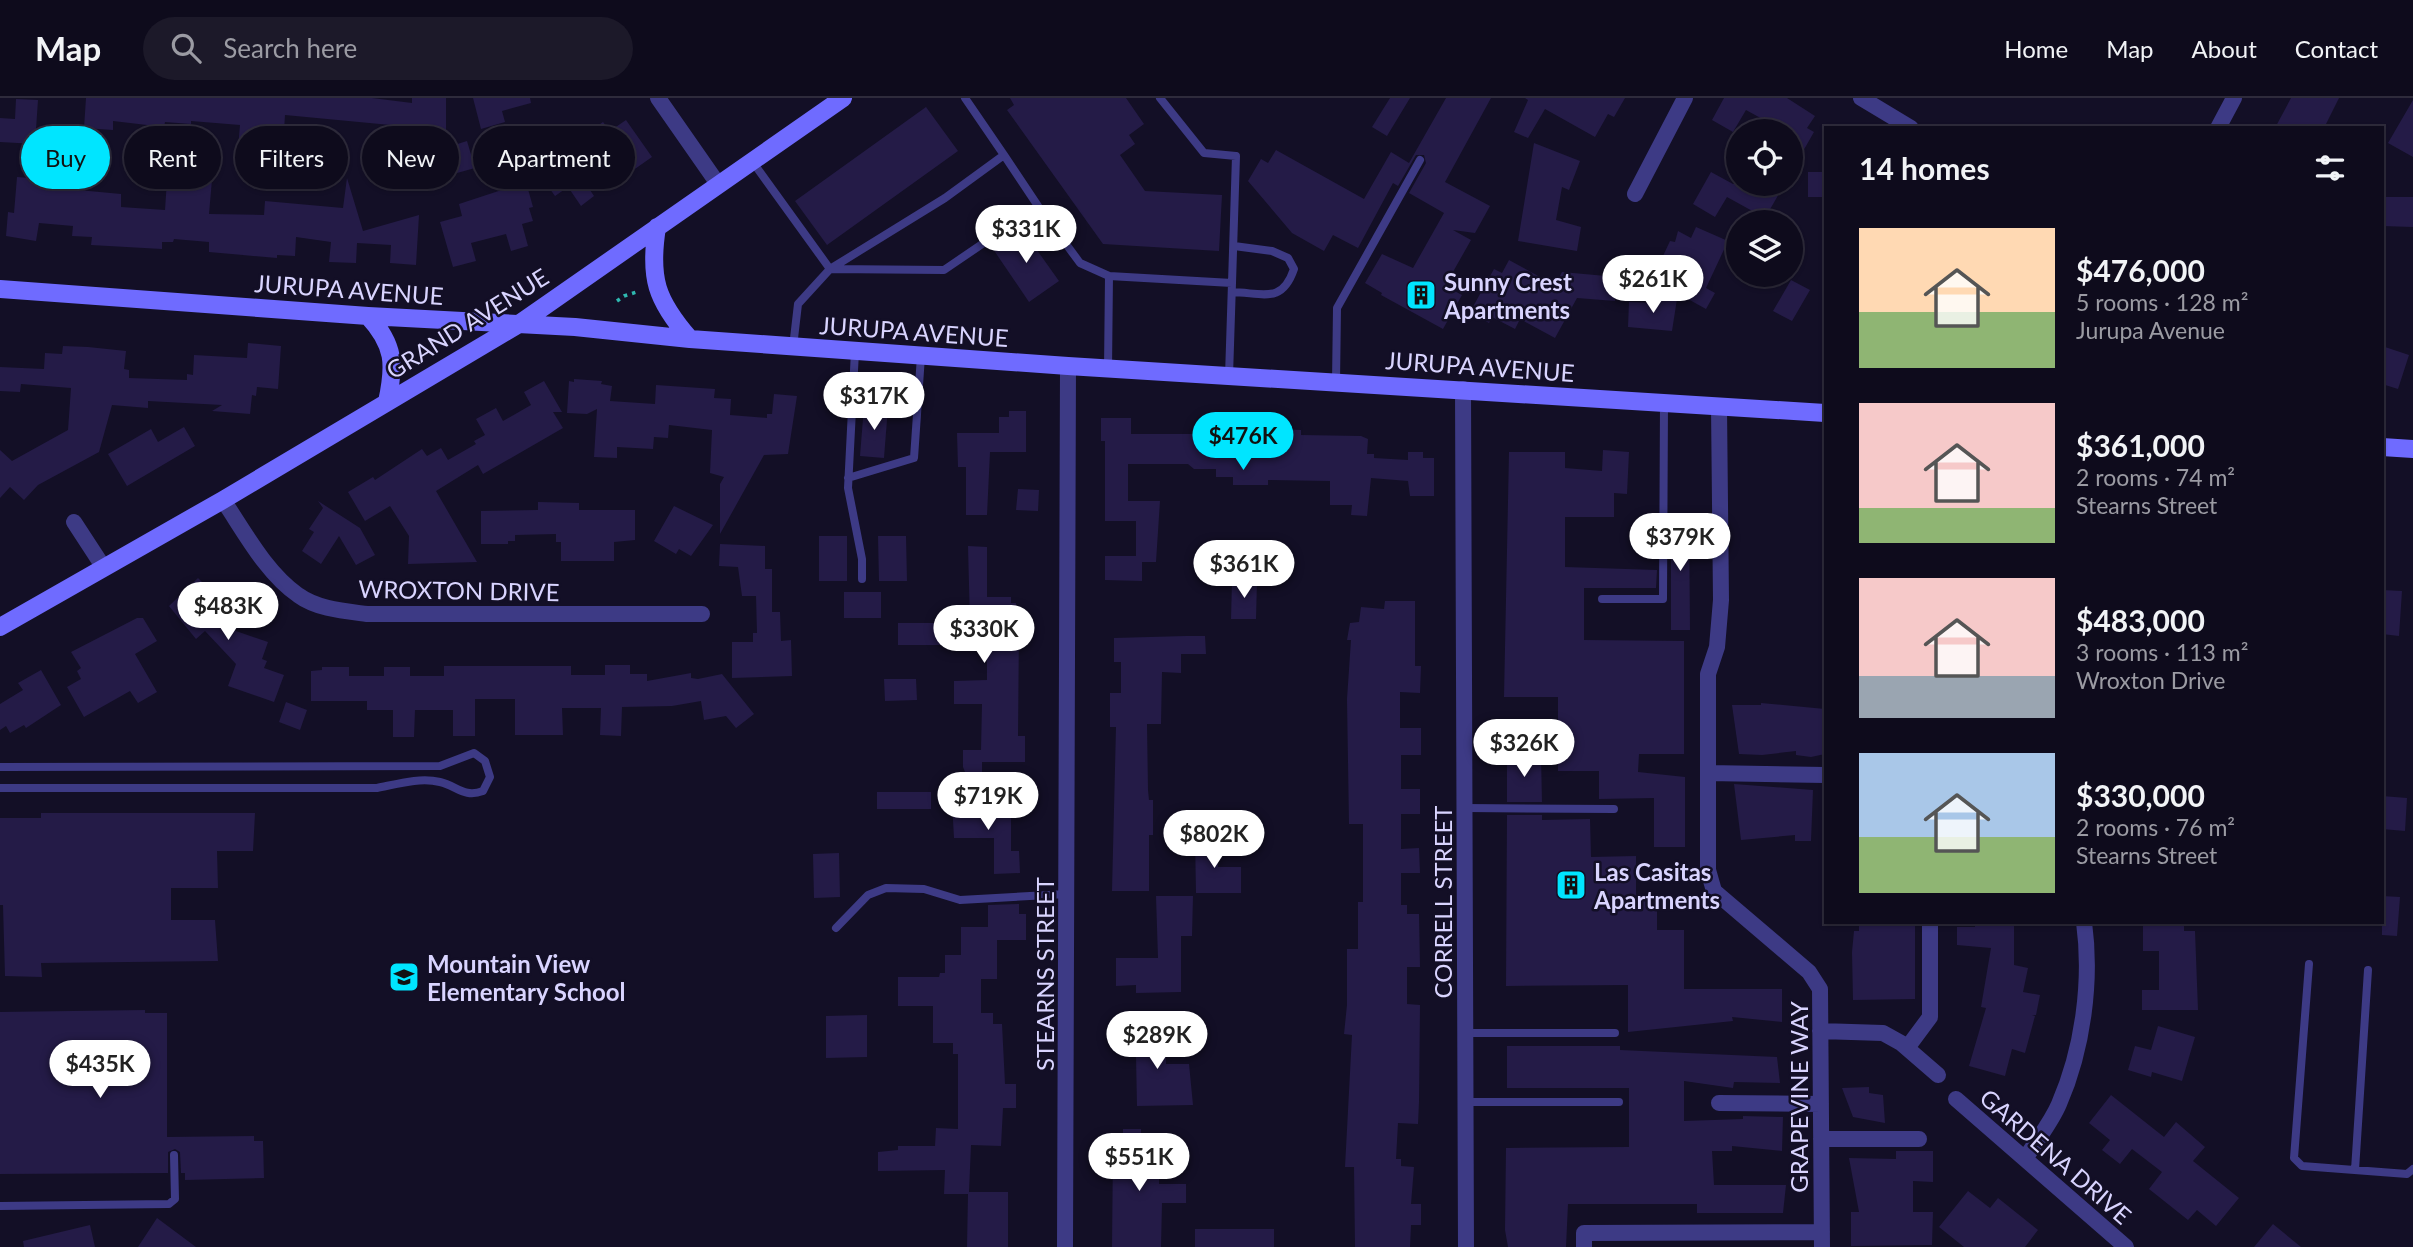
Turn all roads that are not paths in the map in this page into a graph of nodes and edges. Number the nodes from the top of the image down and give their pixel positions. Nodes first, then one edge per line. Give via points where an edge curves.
1 (659, 98) edge
2 (842, 98) edge
3 (965, 98) edge
4 (1160, 98) edge
5 (1685, 98) edge
6 (1861, 98) edge
7 (2234, 98) edge
8 (1908, 126) edge
9 (2219, 126) edge
10 (1004, 155) junction
11 (1420, 160) dead end
12 (752, 161) junction
13 (718, 184) junction
14 (1635, 194) dead end
15 (1038, 206) junction
16 (657, 227) junction
17 (1234, 246) junction
18 (830, 269) junction
19 (1109, 276) junction
20 (1232, 288) junction
21 (0, 289) edge
22 (368, 316) junction
23 (519, 324) junction
24 (690, 340) junction
25 (793, 347) junction
26 (855, 351) junction
27 (921, 356) junction
28 (1068, 366) junction
29 (1108, 369) junction
30 (1229, 376) junction
31 (1336, 382) junction
32 (1463, 389) junction
33 (387, 402) junction
34 (1664, 403) junction
35 (1719, 407) junction
36 (1824, 413) edge
37 (2384, 447) edge
38 (2413, 449) edge
39 (848, 478) junction
40 (223, 500) junction
41 (74, 522) dead end
42 (104, 568) junction
43 (862, 579) dead end
44 (1602, 599) dead end
45 (702, 614) dead end
46 (0, 627) edge
47 (0, 767) edge
48 (1708, 773) junction
49 (1824, 775) edge
50 (0, 788) edge
51 (1465, 808) junction
52 (1614, 809) dead end
53 (1067, 894) junction
54 (1930, 924) edge
55 (2084, 924) edge
56 (836, 928) dead end
57 (2309, 964) dead end
58 (2368, 970) dead end
59 (1821, 1031) junction
60 (1465, 1033) junction
61 (1615, 1033) dead end
62 (1907, 1048) junction
63 (1938, 1075) dead end
64 (1956, 1099) dead end
65 (1466, 1102) junction
66 (1619, 1102) dead end
67 (1719, 1103) dead end
68 (1821, 1104) junction
69 (1821, 1139) junction
70 (1919, 1139) dead end
71 (174, 1155) dead end
72 (2025, 1160) junction
73 (2413, 1169) edge
74 (2355, 1170) junction
75 (0, 1206) edge
76 (1822, 1239) edge
77 (1584, 1240) edge
78 (2121, 1246) edge
79 (1065, 1247) edge
80 (1466, 1247) edge

1 - 13 street
2 - 12 main road, GRAND AVENUE
3 - 10 lane
4 - 17 lane via 1204,153 1236,156
5 - 14 street
6 - 8 street
7 - 9 street
10 - 15 lane
10 - 18 lane via 945,198
11 - 31 lane via 1336,308
12 - 13 main road, GRAND AVENUE
12 - 18 lane
13 - 16 main road, GRAND AVENUE
15 - 18 lane via 944,270
15 - 19 lane via 1080,263
16 - 23 main road, GRAND AVENUE
16 - 24 main road via 652,258 657,285 666,312
17 - 20 lane
17 - 20 lane via 1272,251 1288,258 1294,269 1288,287 1278,293
18 - 25 lane via 797,304
19 - 20 lane
19 - 29 lane
20 - 30 lane
21 - 22 main road, JURUPA AVENUE
22 - 23 main road, JURUPA AVENUE
22 - 33 main road via 384,334 391,354
23 - 24 main road, JURUPA AVENUE
23 - 33 main road, GRAND AVENUE
24 - 25 main road, JURUPA AVENUE
25 - 26 main road, JURUPA AVENUE
26 - 27 main road, JURUPA AVENUE
26 - 39 lane
27 - 28 main road, JURUPA AVENUE
27 - 39 lane via 914,458
28 - 29 main road, JURUPA AVENUE
28 - 53 street, STEARNS STREET
29 - 30 main road, JURUPA AVENUE
30 - 31 main road, JURUPA AVENUE
31 - 32 main road, JURUPA AVENUE
32 - 34 main road, JURUPA AVENUE
32 - 51 street, CORRELL STREET
33 - 40 main road, GRAND AVENUE
34 - 35 main road, JURUPA AVENUE
34 - 44 lane via 1663,599
35 - 36 main road, JURUPA AVENUE
35 - 48 street, GRAPEVINE WAY via 1721,600 1717,647 1708,674
37 - 38 main road
39 - 43 lane
40 - 42 main road, GRAND AVENUE
40 - 45 street, WROXTON DRIVE via 264,559 298,596 330,609 366,614
41 - 42 street
42 - 46 main road, GRAND AVENUE
47 - 50 lane via 440,765 474,753 485,761 490,777 483,791 469,794 440,782 377,788
48 - 49 street
48 - 59 street, GRAPEVINE WAY via 1708,870 1714,891 1809,972 1820,989
51 - 52 lane
51 - 60 street, CORRELL STREET
53 - 56 lane via 960,900 924,889 886,888 868,895
53 - 79 street, STEARNS STREET
54 - 62 street via 1930,1017
55 - 72 street via 2088,949 2081,1032 2059,1104
57 - 74 lane via 2294,1158 2302,1167
58 - 74 lane
59 - 62 street via 1883,1033
59 - 68 street, GRAPEVINE WAY
60 - 61 lane
60 - 65 street, CORRELL STREET
62 - 63 street
64 - 72 street, GARDENA DRIVE
65 - 66 lane
65 - 80 street, CORRELL STREET
67 - 68 street
68 - 69 street, GRAPEVINE WAY
69 - 70 street
69 - 76 street, GRAPEVINE WAY
71 - 75 lane via 175,1199 169,1204
72 - 78 street, GARDENA DRIVE
73 - 74 lane via 2407,1174
76 - 77 street

